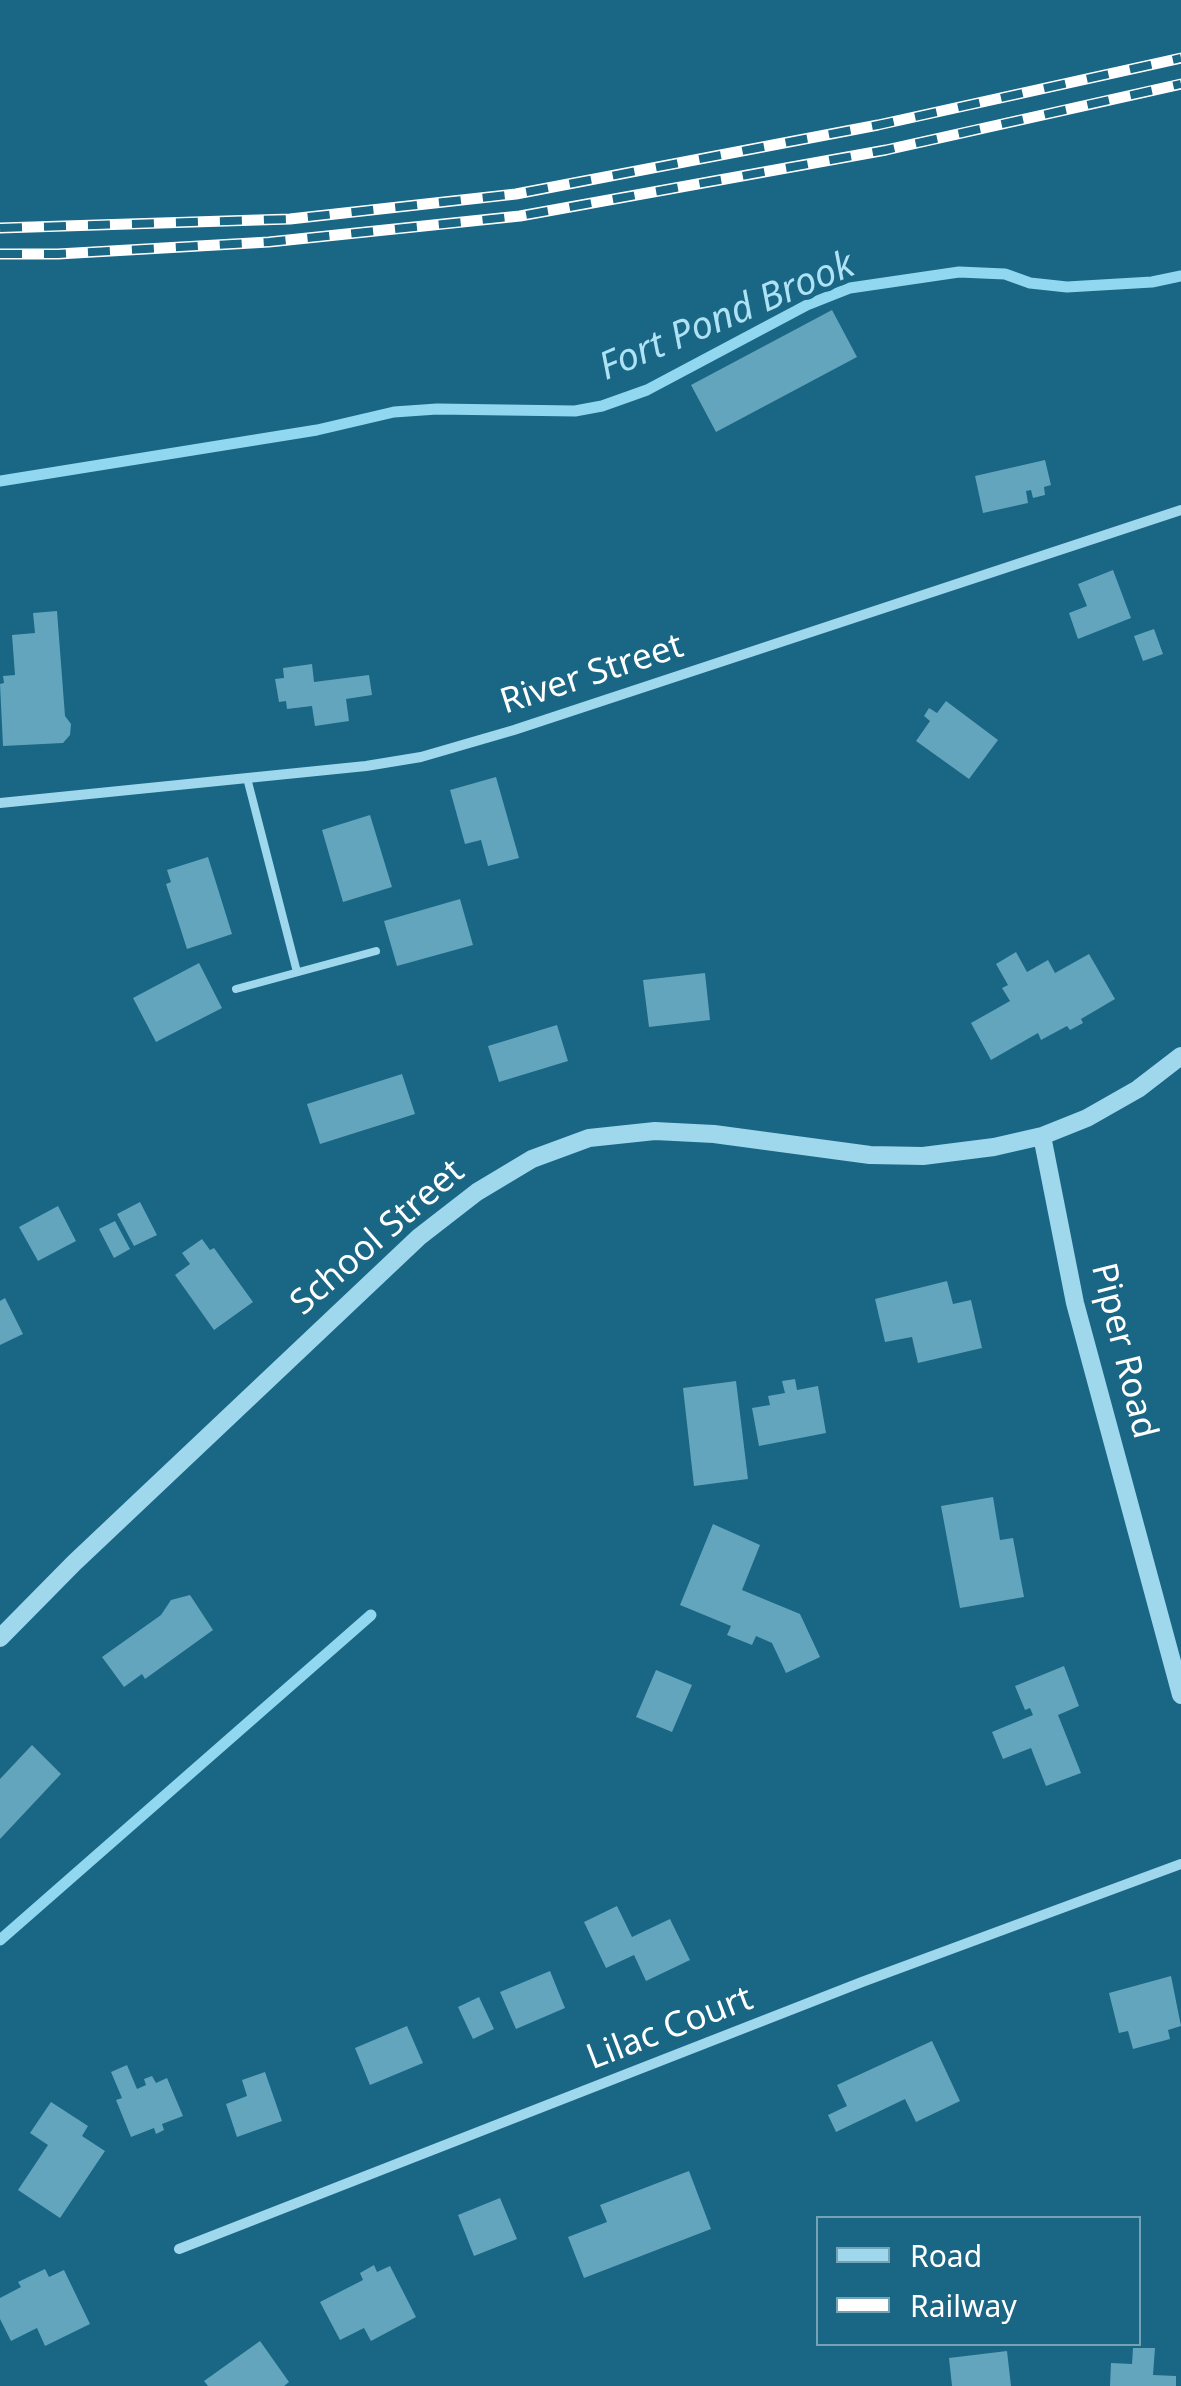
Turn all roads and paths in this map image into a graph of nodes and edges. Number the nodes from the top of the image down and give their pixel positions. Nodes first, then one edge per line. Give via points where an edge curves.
1 (1181, 510) edge
2 (246, 778) junction
3 (0, 803) edge
4 (376, 950) dead end
5 (296, 972) junction
6 (236, 989) dead end
7 (1181, 1056) edge
8 (1042, 1136) junction
9 (0, 1638) edge
10 (1181, 1696) edge
11 (1181, 1864) edge
12 (179, 2249) dead end

1 - 2 street, River Street via 476,742 395,762
2 - 3 street, River Street
2 - 5 lane
4 - 5 lane
5 - 6 lane
7 - 8 street, School Street via 1113,1105
8 - 9 street, School Street via 905,1156 636,1132 575,1142 532,1159 419,1237
8 - 10 street, Piper Road via 1076,1303
11 - 12 street, Lilac Court

